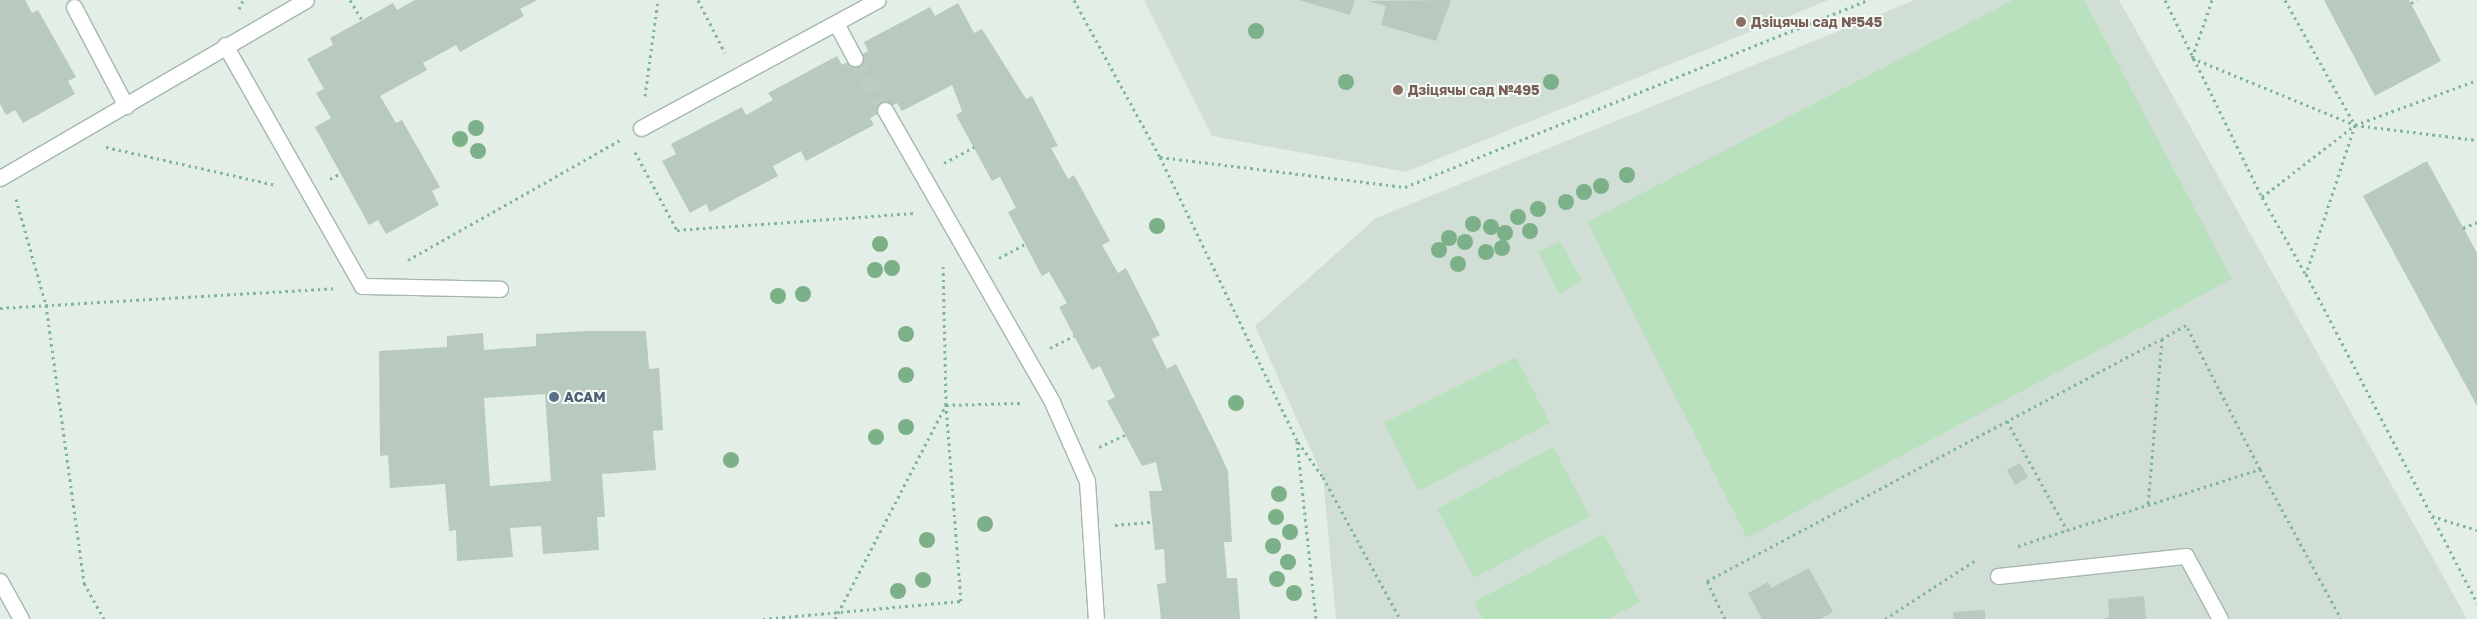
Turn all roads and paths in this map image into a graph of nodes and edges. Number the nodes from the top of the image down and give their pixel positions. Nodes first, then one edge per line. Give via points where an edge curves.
1 (306, 0) edge
2 (350, 0) edge
3 (658, 0) edge
4 (698, 0) edge
5 (878, 0) edge
6 (1074, 0) edge
7 (1868, 0) edge
8 (2165, 0) edge
9 (2212, 0) edge
10 (2285, 0) edge
11 (2417, 0) edge
12 (2411, 4) dead end
13 (74, 7) dead end
14 (362, 20) dead end
15 (836, 23) junction
16 (225, 45) junction
17 (855, 58) tunnel mouth
18 (2192, 58) junction
19 (737, 76) junction
20 (2477, 80) edge
21 (126, 106) junction
22 (885, 110) tunnel mouth
23 (2355, 125) junction
24 (641, 128) junction
25 (627, 136) junction
26 (72, 137) junction
27 (2477, 140) edge
28 (974, 147) dead end
29 (1160, 156) junction
30 (4, 176) edge
31 (922, 176) junction
32 (309, 192) junction
33 (2262, 197) junction
34 (942, 211) junction
35 (2477, 222) edge
36 (2463, 228) dead end
37 (943, 260) dead end
38 (405, 262) dead end
39 (2306, 274) junction
40 (362, 286) junction
41 (500, 289) dead end
42 (46, 305) junction
43 (0, 308) edge
44 (2162, 339) junction
45 (1052, 402) junction
46 (946, 405) junction
47 (2007, 421) junction
48 (1298, 441) junction
49 (2260, 469) junction
50 (2432, 516) junction
51 (1152, 522) dead end
52 (1090, 527) junction
53 (2067, 530) dead end
54 (2477, 530) edge
55 (1998, 576) dead end
56 (0, 581) edge
57 (2477, 603) edge
58 (838, 614) junction
59 (21, 619) edge
60 (104, 619) edge
61 (763, 619) edge
62 (835, 619) edge
63 (1096, 619) edge
64 (1316, 619) edge
65 (1400, 619) edge
66 (1725, 619) edge
67 (2220, 619) edge
68 (2341, 619) edge

1 - 16 lane
2 - 14 path
3 - 24 path
4 - 19 path
5 - 15 lane
6 - 29 path
7 - 29 path via 1404,187
8 - 18 path
9 - 18 path
10 - 23 path
11 - 12 path
13 - 21 lane
15 - 17 lane
15 - 19 lane
16 - 21 lane
16 - 32 lane
18 - 23 path
18 - 33 path
19 - 24 lane
20 - 23 path
21 - 26 lane
22 - 31 lane
23 - 27 path
23 - 33 path
23 - 39 path
24 - 25 path
25 - 34 path via 677,230
25 - 38 path
26 - 30 lane
26 - 32 path via 167,163
28 - 31 path
29 - 48 path
30 - 42 path
31 - 34 lane
32 - 40 lane
33 - 39 path
34 - 45 lane
35 - 36 path
37 - 46 path
39 - 50 path
40 - 41 lane
40 - 42 path
42 - 43 path
42 - 60 path via 84,583
44 - 47 path
44 - 49 path via 2186,325
44 - 49 path via 2148,504
45 - 46 path
45 - 52 lane via 1087,481
46 - 58 path
46 - 58 path via 961,601
47 - 53 path
47 - 66 path via 1707,580
48 - 64 path
48 - 65 path via 1323,477
49 - 68 path
50 - 54 path
50 - 57 path
51 - 52 path
52 - 63 lane
55 - 67 lane via 2186,556
56 - 59 lane
58 - 61 path
58 - 62 path

